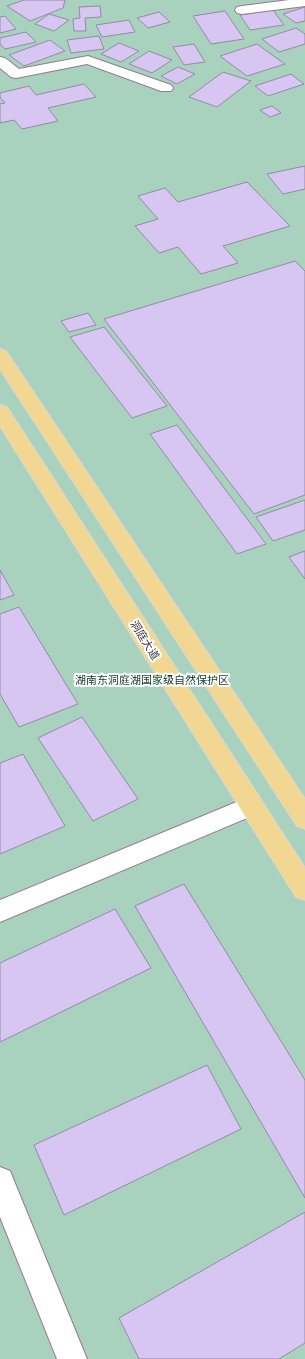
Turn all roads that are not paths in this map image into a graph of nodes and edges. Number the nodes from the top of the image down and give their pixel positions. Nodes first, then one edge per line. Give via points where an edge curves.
1 (305, 2) edge
2 (242, 10) dead end
3 (0, 61) edge
4 (166, 88) dead end
5 (0, 355) edge
6 (0, 411) edge
7 (251, 806) junction
8 (305, 819) edge
9 (305, 889) edge
10 (0, 911) edge
11 (0, 1182) edge
12 (72, 1359) edge

1 - 2 street
3 - 4 street via 16,74 88,60
5 - 8 main road
6 - 7 main road, 洞庭大道
7 - 9 main road, 洞庭大道
7 - 10 street
11 - 12 street

